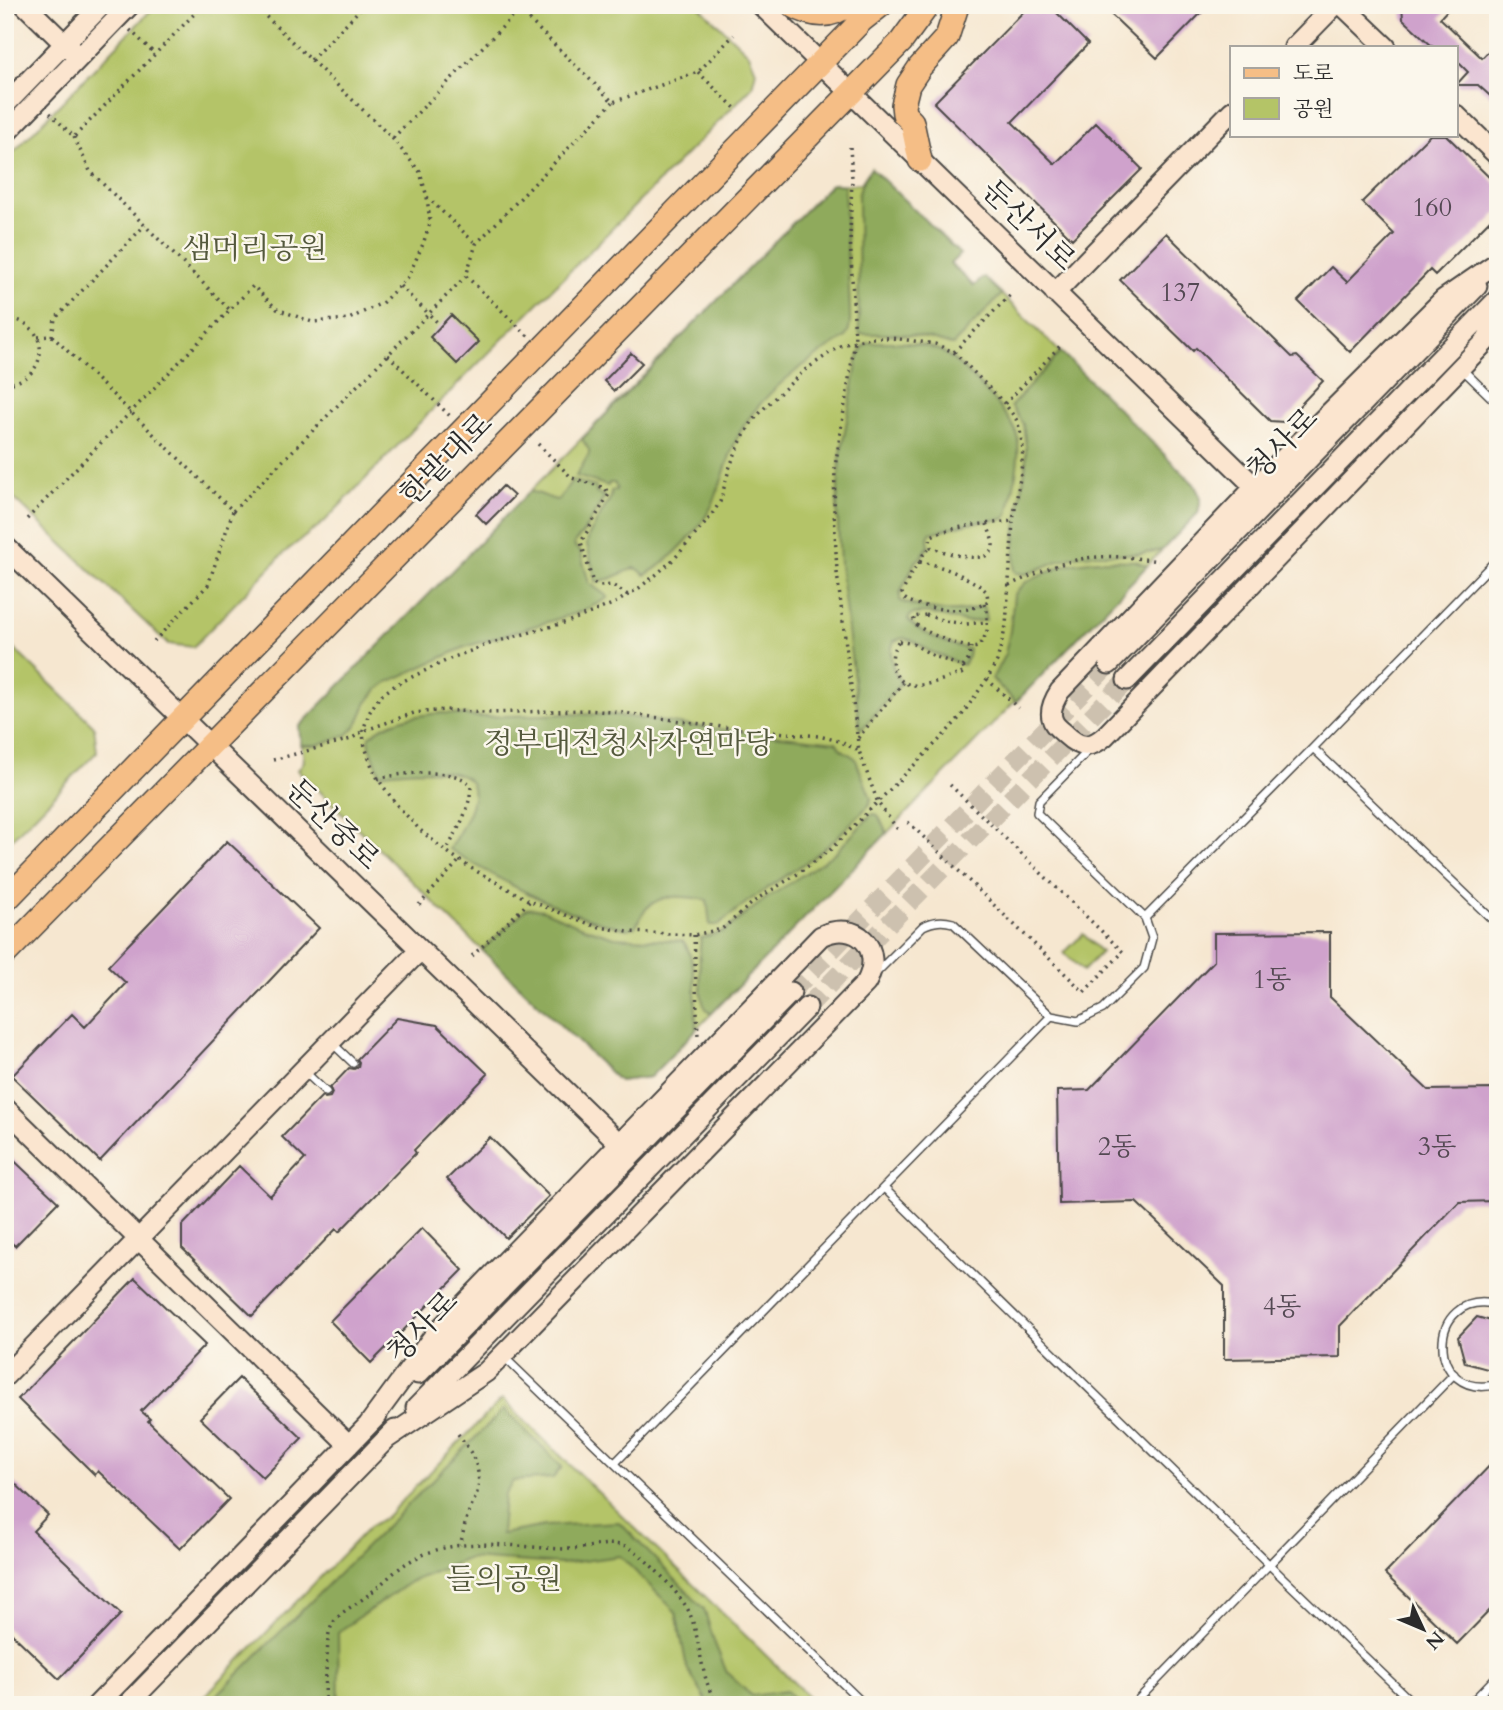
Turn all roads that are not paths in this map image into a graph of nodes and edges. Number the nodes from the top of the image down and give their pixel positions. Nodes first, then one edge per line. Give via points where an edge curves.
1 (24, 5) edge
2 (103, 5) edge
3 (130, 5) edge
4 (761, 5) edge
5 (792, 5) edge
6 (881, 5) edge
7 (928, 5) edge
8 (1335, 5) edge
9 (1342, 5) edge
10 (958, 6) edge
11 (861, 10) edge
12 (901, 42) junction
13 (65, 44) junction
14 (1295, 46) edge
15 (1385, 46) edge
16 (79, 58) junction
17 (820, 63) junction
18 (850, 93) junction
19 (5, 105) edge
20 (1230, 113) edge
21 (1458, 117) edge
22 (5, 134) edge
23 (1498, 156) edge
24 (920, 160) junction
25 (1498, 264) edge
26 (1055, 293) junction
27 (1498, 299) edge
28 (1498, 320) edge
29 (1460, 368) junction
30 (1498, 404) edge
31 (1255, 487) junction
32 (5, 546) edge
33 (1498, 558) edge
34 (1110, 664) tunnel mouth
35 (1126, 680) tunnel mouth
36 (183, 719) junction
37 (1105, 737) junction
38 (210, 745) junction
39 (1313, 748) junction
40 (5, 901) edge
41 (1145, 918) junction
42 (1498, 925) edge
43 (420, 950) junction
44 (5, 954) edge
45 (866, 983) junction
46 (791, 992) tunnel mouth
47 (807, 1007) tunnel mouth
48 (1051, 1016) junction
49 (331, 1042) junction
50 (353, 1063) dead end
51 (303, 1070) junction
52 (326, 1092) dead end
53 (5, 1108) edge
54 (620, 1144) junction
55 (884, 1188) junction
56 (139, 1239) junction
57 (1498, 1305) edge
58 (502, 1355) junction
59 (1454, 1374) junction
60 (5, 1376) edge
61 (1498, 1384) edge
62 (369, 1424) junction
63 (386, 1440) junction
64 (349, 1445) junction
65 (615, 1463) junction
66 (1269, 1564) junction
67 (1498, 1675) edge
68 (97, 1705) edge
69 (127, 1705) edge
70 (865, 1705) edge
71 (1132, 1705) edge
72 (1415, 1705) edge
73 (1469, 1705) edge

1 - 13 street
2 - 13 street
3 - 16 street
4 - 17 street, 둔산서로
5 - 11 main road via 819,15
6 - 11 main road, 한밭대로
7 - 12 main road, 한밭대로
8 - 14 street
9 - 15 street
10 - 12 main road
10 - 24 main road via 947,37 919,67 903,105 912,122
11 - 17 main road, 한밭대로
12 - 18 main road, 한밭대로
13 - 16 street
13 - 19 street
16 - 22 street
17 - 18 street, 둔산서로
17 - 36 main road, 한밭대로
18 - 24 street, 둔산서로
18 - 38 main road, 한밭대로
20 - 26 street
21 - 23 street
24 - 26 street, 둔산서로
25 - 31 street via 1444,299
25 - 34 street, 청사로
26 - 31 street, 둔산서로
27 - 35 street, 청사로
28 - 29 street
29 - 30 lane
29 - 37 street
31 - 37 street via 1060,691 1054,701 1053,722 1075,744 1097,743
32 - 36 street, 둔산중로
33 - 39 lane
36 - 38 street, 둔산중로
36 - 40 main road, 한밭대로
37 - 41 lane via 1039,801 1037,813
38 - 43 street, 둔산중로
38 - 44 main road, 한밭대로
39 - 41 lane
39 - 42 lane
41 - 48 lane via 1152,938 1144,968 1103,1009 1078,1021
43 - 49 street
43 - 54 street, 둔산중로
45 - 48 lane via 923,926 946,921
45 - 54 street via 872,953 860,936 840,930 821,936
45 - 58 street
46 - 62 street, 청사로
47 - 63 street, 청사로
48 - 55 lane
49 - 50 lane
49 - 51 street
51 - 52 lane
51 - 56 street
53 - 56 street
54 - 62 street via 436,1334
55 - 65 lane
55 - 66 lane
56 - 60 street
56 - 64 street
57 - 59 lane via 1464,1307 1447,1324 1442,1348
58 - 63 street via 485,1372
58 - 65 lane
59 - 61 lane via 1474,1386
59 - 66 lane
62 - 64 street, 청사로
63 - 69 street, 청사로
64 - 68 street, 청사로
65 - 70 lane
66 - 71 lane
66 - 72 lane
67 - 73 lane

